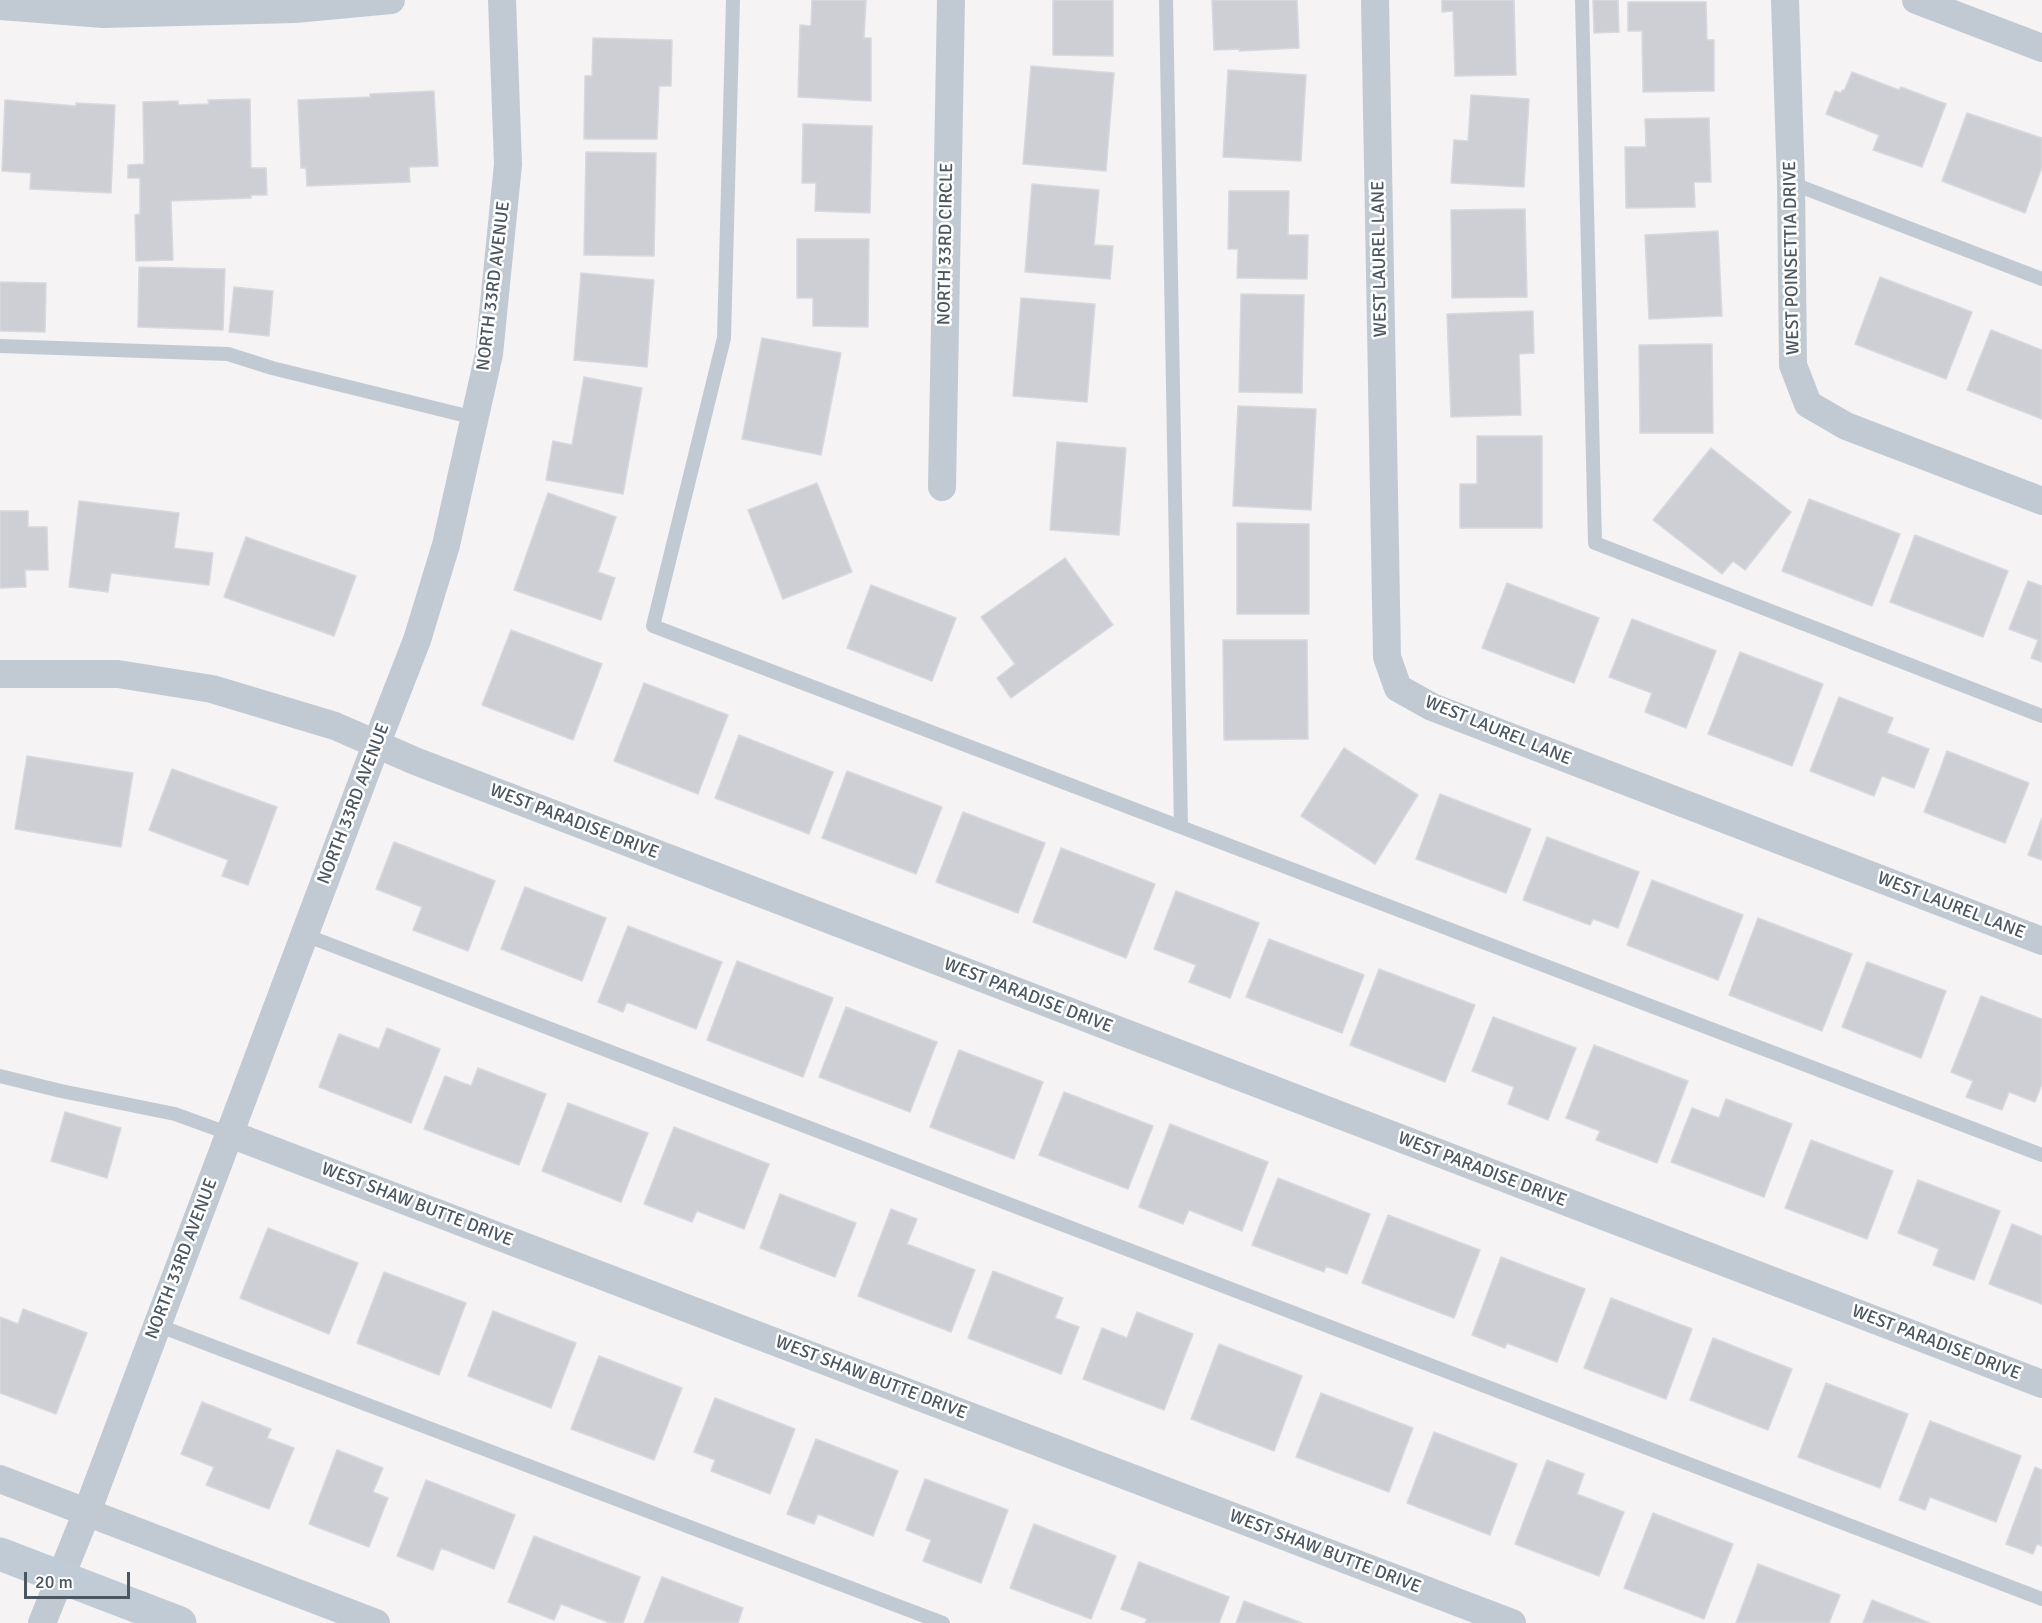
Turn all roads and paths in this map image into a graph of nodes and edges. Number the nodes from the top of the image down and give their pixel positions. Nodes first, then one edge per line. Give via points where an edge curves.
1 (391, 0) edge
2 (502, 0) edge
3 (733, 0) edge
4 (951, 0) edge
5 (1166, 0) edge
6 (1375, 0) edge
7 (1582, 0) edge
8 (1785, 0) edge
9 (1916, 0) edge
10 (0, 6) edge
11 (2042, 48) edge
12 (1791, 183) junction
13 (2042, 279) edge
14 (0, 346) edge
15 (475, 418) junction
16 (942, 488) dead end
17 (2042, 501) edge
18 (0, 674) edge
19 (2042, 716) edge
20 (376, 744) junction
21 (1181, 827) junction
22 (305, 935) junction
23 (2042, 941) edge
24 (0, 1076) edge
25 (230, 1134) junction
26 (2042, 1155) edge
27 (157, 1324) junction
28 (2042, 1384) edge
29 (0, 1479) edge
30 (87, 1512) junction
31 (0, 1554) edge
32 (61, 1577) junction
33 (2042, 1599) edge
34 (42, 1623) edge
35 (180, 1623) edge
36 (376, 1623) edge
37 (942, 1623) edge
38 (1512, 1623) edge

1 - 10 street via 295,9 104,14
2 - 15 street, NORTH 33RD AVENUE via 508,164 489,354
3 - 21 lane via 724,338 653,626
4 - 16 street, NORTH 33RD CIRCLE
5 - 21 lane
6 - 23 street, WEST LAUREL LANE via 1387,657 1398,688 1431,707
7 - 19 lane via 1595,543
8 - 12 street, WEST POINSETTIA DRIVE
9 - 11 street
12 - 13 lane
12 - 17 street, WEST POINSETTIA DRIVE via 1793,365 1808,404 1846,426
14 - 15 lane via 228,354
15 - 20 street, NORTH 33RD AVENUE via 446,545 417,640
18 - 20 street, WEST PARADISE DRIVE via 118,674 212,689 335,726
20 - 22 street, NORTH 33RD AVENUE
20 - 28 street, WEST PARADISE DRIVE
21 - 26 lane
22 - 25 street, NORTH 33RD AVENUE
22 - 33 lane
24 - 25 lane via 175,1114
25 - 27 street, NORTH 33RD AVENUE
25 - 38 street, WEST SHAW BUTTE DRIVE
27 - 30 street, NORTH 33RD AVENUE
27 - 37 lane
29 - 30 street
30 - 32 street, NORTH 33RD AVENUE
30 - 36 street
31 - 32 main road
32 - 34 street, NORTH 33RD AVENUE
32 - 35 main road

